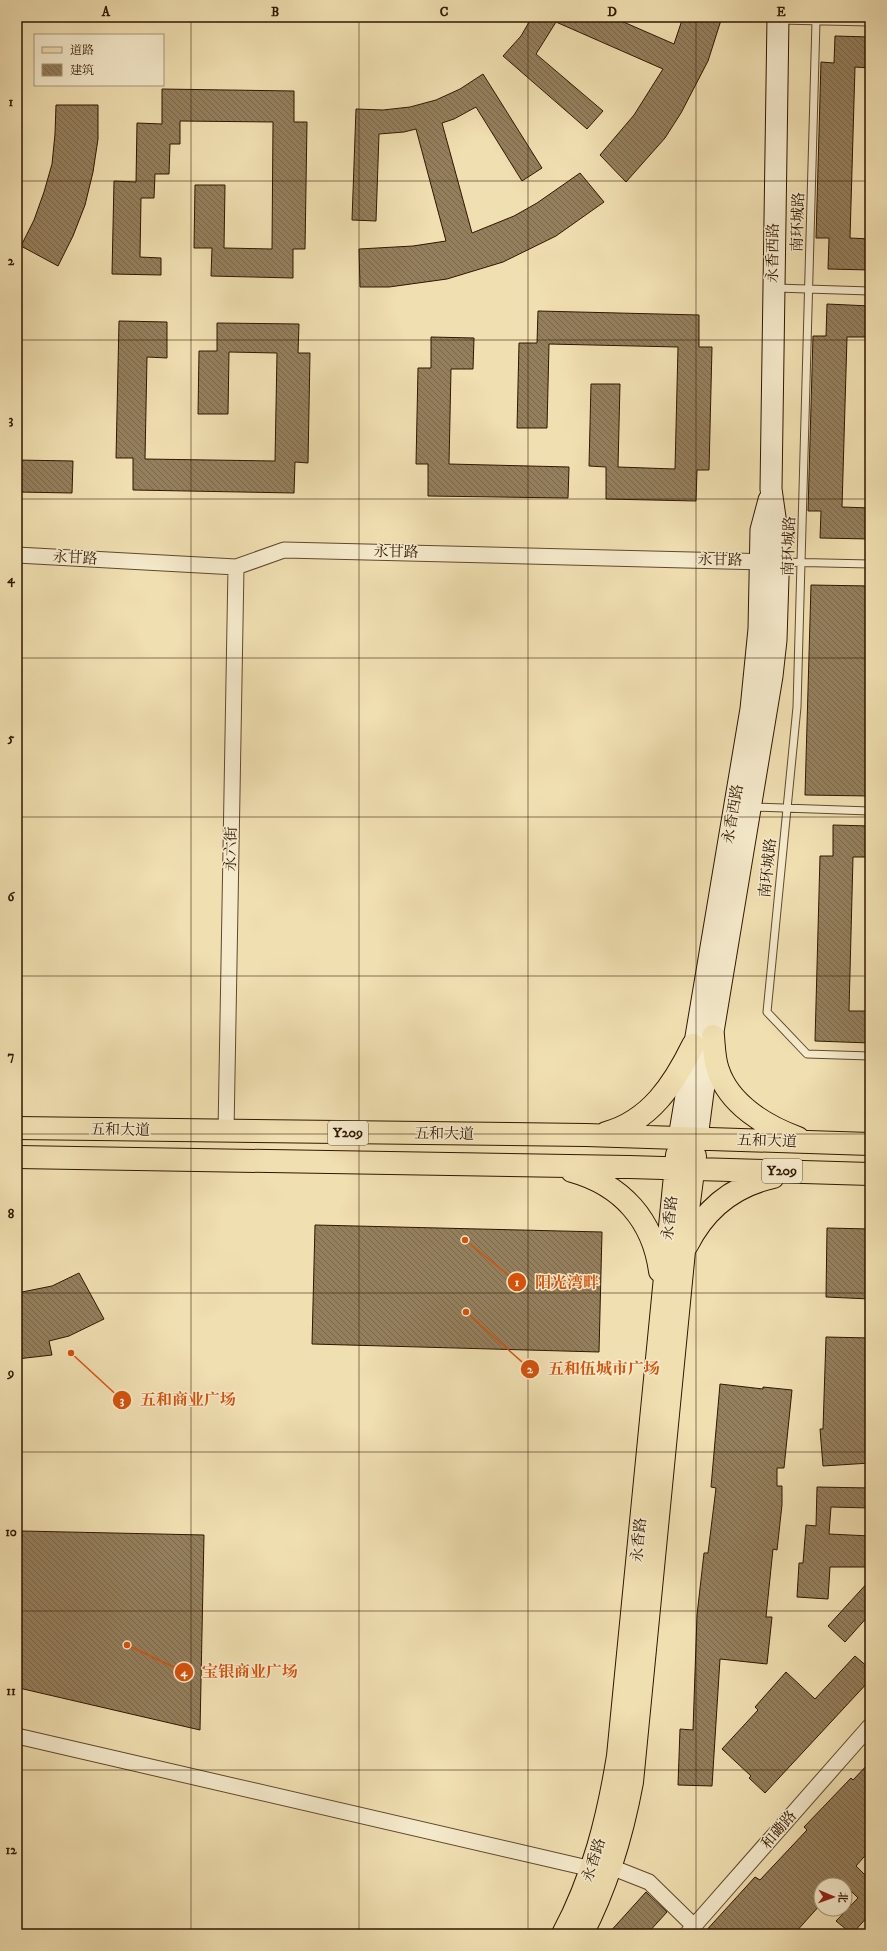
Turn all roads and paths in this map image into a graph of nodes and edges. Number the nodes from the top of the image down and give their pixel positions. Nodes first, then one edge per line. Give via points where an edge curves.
1 (778, 18) edge
2 (816, 21) junction
3 (870, 22) edge
4 (773, 288) junction
5 (809, 289) junction
6 (870, 291) edge
7 (17, 555) edge
8 (769, 562) junction
9 (801, 562) junction
10 (870, 564) edge
11 (236, 567) junction
12 (751, 807) junction
13 (787, 809) junction
14 (870, 811) edge
15 (703, 1040) junction
16 (870, 1056) edge
17 (17, 1128) edge
18 (226, 1132) junction
19 (553, 1135) junction
20 (586, 1135) junction
21 (688, 1138) junction
22 (816, 1143) junction
23 (870, 1144) edge
24 (17, 1157) edge
25 (554, 1167) junction
26 (684, 1169) junction
27 (807, 1172) junction
28 (870, 1174) edge
29 (683, 1262) junction
30 (663, 1288) junction
31 (870, 1726) edge
32 (17, 1736) edge
33 (601, 1868) junction
34 (690, 1930) edge
35 (563, 1934) edge
36 (582, 1934) edge

1 - 2 lane
1 - 4 main road, 永香西路
2 - 3 lane
2 - 5 lane, 南环城路
4 - 5 lane
4 - 8 main road, 永香西路 via 771,489 778,546
5 - 6 lane
5 - 9 lane, 南环城路
7 - 11 street, 永甘路
8 - 9 lane
8 - 11 street, 永甘路 via 284,550
8 - 12 main road, 永香西路 via 776,640
8 - 15 main road, 永香西路 via 751,708
9 - 10 lane
9 - 13 lane, 南环城路 via 797,707
11 - 18 street, 永六街
12 - 13 lane
12 - 15 main road, 永香西路
13 - 14 lane
13 - 16 lane, 南环城路 via 767,1012 807,1054
15 - 20 main road via 671,1085 647,1112 622,1128
15 - 21 main road, 永香西路
15 - 22 main road via 714,1058 725,1086 735,1098 782,1132
17 - 18 main road, 五和大道 / Y209
18 - 19 main road, 五和大道 / Y209
19 - 20 main road, 五和大道 / Y209
19 - 25 main road
20 - 21 main road, 五和大道 / Y209
21 - 22 main road, 五和大道 / Y209
21 - 26 main road, 永香路
22 - 23 main road, 五和大道 / Y209
22 - 27 main road
24 - 25 main road, 五和大道 / Y209
25 - 26 main road, 五和大道 / Y209
25 - 30 main road via 596,1180 612,1189 638,1213 654,1246
26 - 27 main road, 五和大道 / Y209
26 - 29 main road, 永香路
26 - 30 main road, 永香路
27 - 28 main road, 五和大道 / Y209
27 - 29 main road via 748,1184 717,1203 694,1230
29 - 33 main road, 永香路 via 637,1742 625,1819
30 - 33 main road, 永香路 via 618,1756
31 - 34 street, 和磡路
32 - 33 street
33 - 34 street via 649,1882
33 - 35 main road, 永香路
33 - 36 main road, 永香路 via 603,1890

